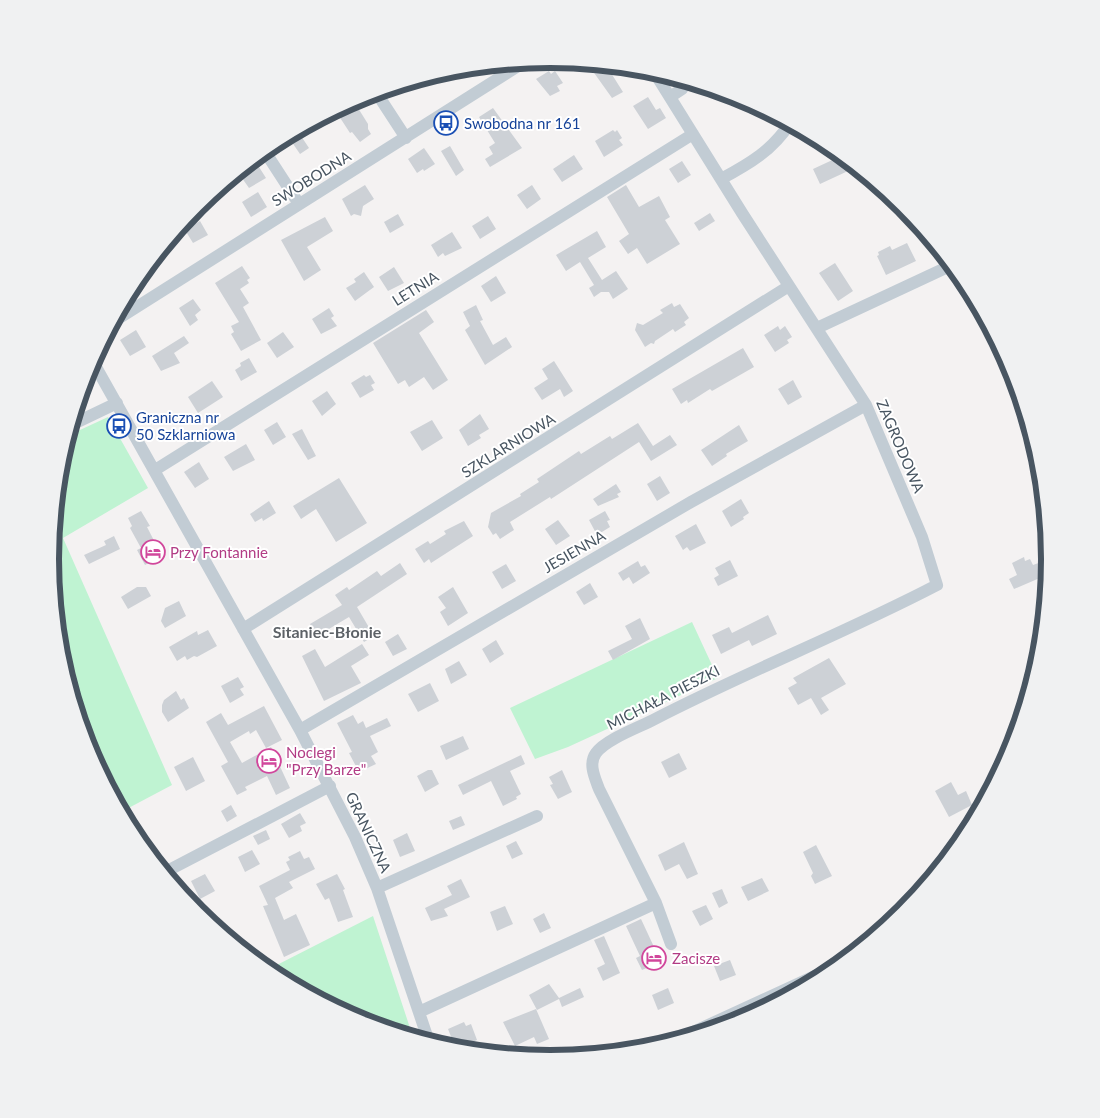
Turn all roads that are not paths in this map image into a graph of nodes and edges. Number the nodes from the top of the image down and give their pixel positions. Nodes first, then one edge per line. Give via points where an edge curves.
1 (504, 70) edge
2 (660, 80) edge
3 (684, 86) edge
4 (670, 97) junction
5 (380, 98) edge
6 (786, 129) edge
7 (693, 134) junction
8 (406, 138) junction
9 (269, 157) edge
10 (721, 179) junction
11 (300, 204) junction
12 (945, 267) edge
13 (789, 286) junction
14 (124, 314) edge
15 (817, 328) junction
16 (97, 369) edge
17 (117, 403) junction
18 (866, 405) junction
19 (78, 421) edge
20 (154, 470) junction
21 (937, 585) joint
22 (243, 629) junction
23 (300, 730) junction
24 (330, 786) junction
25 (537, 816) dead end
26 (169, 870) dead end
27 (377, 888) junction
28 (656, 903) junction
29 (671, 944) dead end
30 (793, 986) edge
31 (419, 1012) junction
32 (719, 1020) edge
33 (427, 1035) edge

1 - 8 street, SWOBODNA
2 - 4 street, ZAGRODOWA
3 - 4 street
4 - 7 street, ZAGRODOWA
5 - 8 street
6 - 10 street via 761,156
7 - 10 street, ZAGRODOWA
7 - 20 street, LETNIA
8 - 11 street, SWOBODNA
9 - 11 street
10 - 13 street, ZAGRODOWA
11 - 14 street, SWOBODNA
12 - 15 street
13 - 15 street, ZAGRODOWA
13 - 22 street, SZKLARNIOWA
15 - 18 street, ZAGRODOWA
16 - 17 street, GRANICZNA
17 - 19 street
17 - 20 street, GRANICZNA
18 - 21 street, ZAGRODOWA via 922,537
18 - 23 street, JESIENNA via 691,502
20 - 22 street, GRANICZNA
21 - 28 street, MICHAŁA PIESZKI via 667,713 596,752 592,760 593,773 599,789
22 - 23 street, GRANICZNA
23 - 24 street, GRANICZNA
24 - 26 street
24 - 27 street, GRANICZNA
25 - 27 street
27 - 31 street, GRANICZNA
28 - 29 street, MICHAŁA PIESZKI
28 - 31 street
30 - 32 street
31 - 33 street, GRANICZNA

